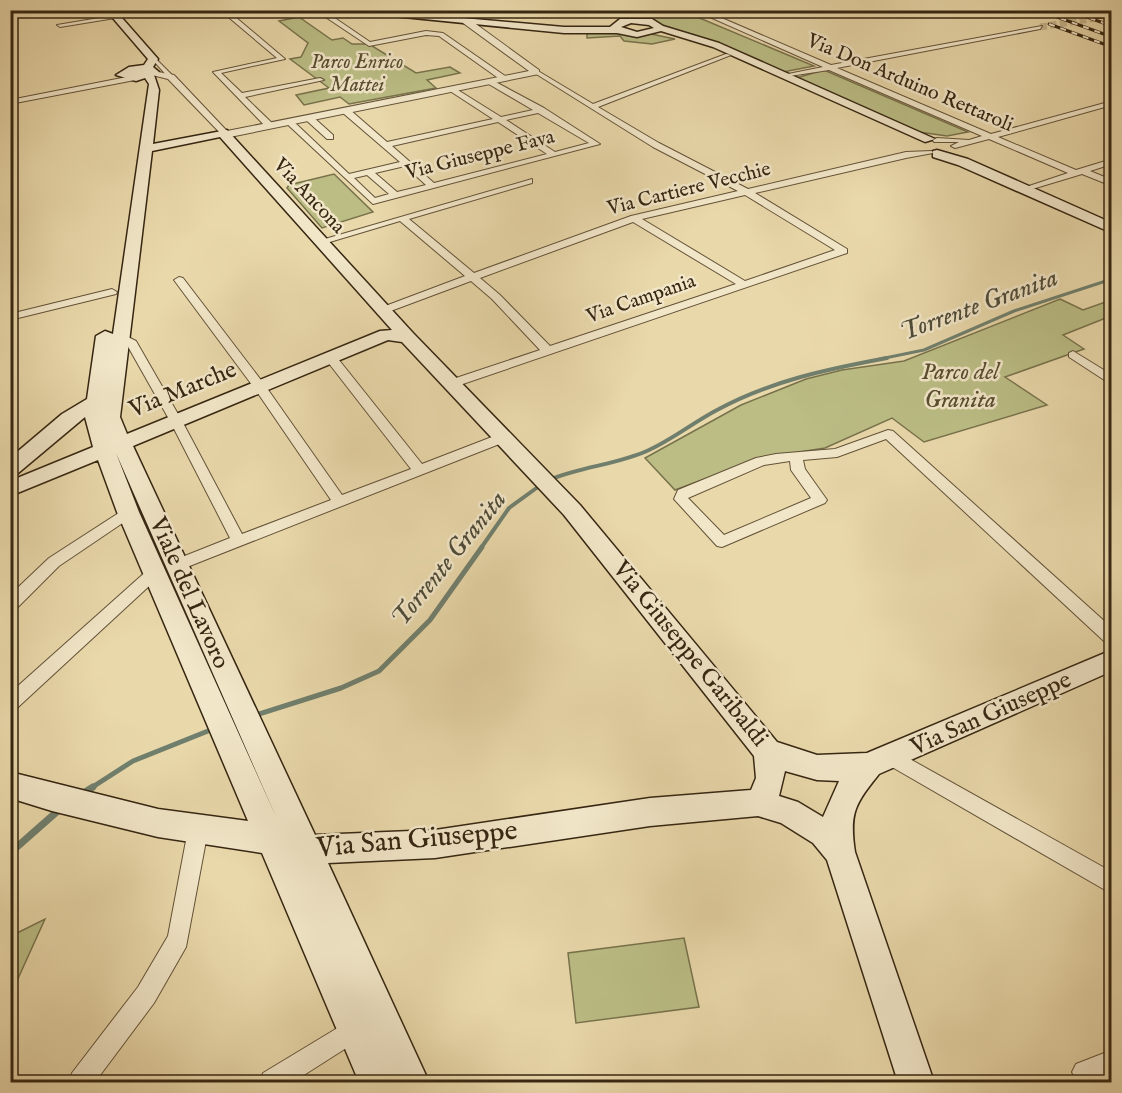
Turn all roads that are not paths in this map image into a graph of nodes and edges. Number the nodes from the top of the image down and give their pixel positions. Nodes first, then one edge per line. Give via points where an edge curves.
1 (223, 10) edge
2 (318, 10) edge
3 (337, 10) edge
4 (360, 10) edge
5 (432, 10) edge
6 (451, 10) edge
7 (697, 10) edge
8 (112, 14) edge
9 (416, 15) junction
10 (462, 15) edge
11 (645, 16) edge
12 (1112, 16) edge
13 (622, 18) edge
14 (1095, 18) tunnel mouth
15 (60, 25) dead end
16 (1040, 27) tunnel mouth
17 (656, 31) junction
18 (467, 51) junction
19 (458, 53) dead end
20 (728, 55) junction
21 (826, 68) junction
22 (536, 72) junction
23 (141, 73) junction
24 (785, 76) junction
25 (171, 77) junction
26 (504, 78) junction
27 (320, 80) dead end
28 (490, 81) junction
29 (179, 86) junction
30 (453, 89) junction
31 (240, 96) junction
32 (10, 102) edge
33 (1112, 103) edge
34 (591, 107) junction
35 (541, 110) junction
36 (346, 111) junction
37 (309, 118) junction
38 (499, 119) junction
39 (289, 122) junction
40 (270, 126) junction
41 (224, 134) junction
42 (987, 135) junction
43 (330, 137) dead end
44 (974, 139) junction
45 (925, 142) junction
46 (386, 145) junction
47 (956, 147) junction
48 (146, 149) junction
49 (933, 153) junction
50 (554, 155) junction
51 (906, 155) junction
52 (1112, 161) edge
53 (407, 163) junction
54 (369, 172) junction
55 (1079, 172) junction
56 (347, 177) junction
57 (529, 182) dead end
58 (1112, 183) edge
59 (433, 186) junction
60 (1032, 188) junction
61 (747, 192) junction
62 (395, 195) junction
63 (402, 218) junction
64 (634, 218) junction
65 (1112, 223) edge
66 (1112, 229) edge
67 (323, 241) junction
68 (473, 279) junction
69 (179, 280) dead end
70 (742, 284) junction
71 (112, 292) junction
72 (384, 310) junction
73 (10, 317) edge
74 (120, 337) junction
75 (407, 337) junction
76 (375, 340) junction
77 (547, 350) junction
78 (1073, 355) dead end
79 (331, 358) junction
80 (1112, 381) edge
81 (451, 384) junction
82 (260, 387) junction
83 (94, 403) junction
84 (176, 421) junction
85 (502, 438) junction
86 (113, 446) junction
87 (796, 456) junction
88 (10, 469) edge
89 (419, 470) junction
90 (10, 489) edge
91 (339, 501) junction
92 (128, 512) junction
93 (239, 541) junction
94 (177, 565) junction
95 (155, 572) junction
96 (10, 605) edge
97 (1112, 638) edge
98 (1112, 660) edge
99 (210, 669) junction
100 (10, 704) edge
101 (767, 751) junction
102 (248, 755) junction
103 (881, 761) junction
104 (10, 785) edge
105 (758, 802) junction
106 (198, 830) junction
107 (270, 840) junction
108 (305, 850) junction
109 (840, 852) junction
110 (1112, 884) edge
111 (354, 1030) junction
112 (1112, 1062) edge
113 (81, 1083) edge
114 (272, 1083) edge
115 (377, 1083) edge
116 (411, 1083) edge
117 (916, 1083) edge
118 (1089, 1083) edge

1 - 31 street via 282,59 216,72
2 - 18 street via 369,44 436,33
3 - 10 main road
4 - 9 main road
5 - 9 street
6 - 10 street
7 - 21 street, Via Don Arduino Rettaroli
8 - 15 street
8 - 23 main road, Via Ancona
9 - 10 main road
10 - 13 main road via 564,30
10 - 22 street
11 - 13 main road
11 - 17 main road via 657,24
12 - 14 street
13 - 17 main road via 636,34
16 - 21 street
17 - 20 main road
17 - 24 main road via 716,45
18 - 19 street
18 - 26 street
20 - 34 street
20 - 45 main road
21 - 24 street
21 - 42 street, Via Don Arduino Rettaroli
22 - 26 street
22 - 34 street
23 - 25 street
23 - 25 street, Via Ancona
23 - 29 street
23 - 32 street
23 - 48 main road, Viale del Lavoro
23 - 71 main road, Viale del Lavoro via 145,86 131,152
24 - 45 main road
25 - 29 street, Via Ancona
26 - 28 street
27 - 31 street
28 - 30 street
28 - 35 street
29 - 41 street, Via Ancona
30 - 36 street
30 - 38 street
31 - 40 street
33 - 42 street
34 - 61 street
35 - 38 street
35 - 50 street, Via Giuseppe Fava via 596,144
36 - 37 street
36 - 46 street
37 - 39 street
37 - 43 street
38 - 46 street
38 - 50 street
39 - 40 street
39 - 56 street
40 - 41 street
41 - 48 main road
41 - 67 main road, Via Ancona
42 - 44 street
42 - 55 street, Via Don Arduino Rettaroli
44 - 45 street
44 - 47 street
45 - 47 main road
45 - 49 main road
45 - 51 street, Via Cartiere Vecchie
46 - 53 street
47 - 49 main road via 953,153
47 - 60 main road via 975,162
48 - 74 main road, Viale del Lavoro
49 - 51 street, Via Cartiere Vecchie
49 - 66 main road via 963,162
50 - 59 street, Via Giuseppe Fava
51 - 61 street, Via Cartiere Vecchie
52 - 55 street
53 - 54 street
53 - 59 street
54 - 56 street
54 - 62 street
55 - 58 street, Via Don Arduino Rettaroli
55 - 60 street
56 - 62 street, Via Giuseppe Fava via 373,201
57 - 63 street
59 - 62 street, Via Giuseppe Fava
60 - 65 main road
61 - 64 street, Via Cartiere Vecchie
61 - 70 street, Via Campania via 843,251
63 - 67 street
63 - 68 street
64 - 68 street, Via Cartiere Vecchie
64 - 70 street
67 - 72 main road, Via Ancona
68 - 72 street, Via Cartiere Vecchie
68 - 77 street
69 - 82 street
70 - 77 street, Via Campania
71 - 73 street
71 - 83 main road, Viale del Lavoro
72 - 75 main road, Via Ancona
72 - 76 main road
74 - 84 street via 130,341
74 - 86 main road, Viale del Lavoro via 110,417
75 - 76 main road, Via Marche via 393,334
75 - 81 main road, Via Giuseppe Garibaldi
76 - 79 main road, Via Marche
77 - 81 street, Via Campania
78 - 80 street
79 - 82 main road, Via Marche
79 - 89 street
81 - 85 main road, Via Giuseppe Garibaldi
82 - 84 main road, Via Marche
82 - 91 street
83 - 86 main road, Viale del Lavoro via 98,433
83 - 88 main road, Via Marche via 69,418
84 - 86 main road, Via Marche
84 - 93 street
85 - 89 street
85 - 101 main road, Via Giuseppe Garibaldi via 572,510
86 - 90 main road, Via Marche
86 - 92 main road, Viale del Lavoro
86 - 94 main road, Viale del Lavoro
87 - 87 street via 761,462 683,492 681,499 722,542 820,501 798,470
87 - 97 street via 837,453 888,434
89 - 91 street
91 - 93 street
92 - 95 main road, Viale del Lavoro
92 - 96 street via 54,562
93 - 94 street
94 - 99 main road, Viale del Lavoro
95 - 99 main road, Viale del Lavoro
95 - 100 street
98 - 103 main road, Via San Giuseppe
99 - 102 main road, Viale del Lavoro
101 - 103 main road, Via Giuseppe Garibaldi via 806,767 830,770
101 - 105 main road via 771,779 767,793
102 - 107 main road, Viale del Lavoro
102 - 108 main road, Viale del Lavoro
103 - 109 main road via 844,795 835,825
103 - 110 street
104 - 106 main road, Via San Giuseppe via 51,798
105 - 108 main road, Via San Giuseppe via 650,812 435,844
105 - 109 main road, Via San Giuseppe via 797,817 824,833
106 - 107 main road, Via San Giuseppe
106 - 113 street via 178,939 146,995
107 - 108 main road, Via San Giuseppe
107 - 111 main road, Viale del Lavoro
108 - 116 main road, Viale del Lavoro
109 - 117 main road
111 - 114 street
111 - 115 main road, Viale del Lavoro
112 - 118 street via 1084,1072

